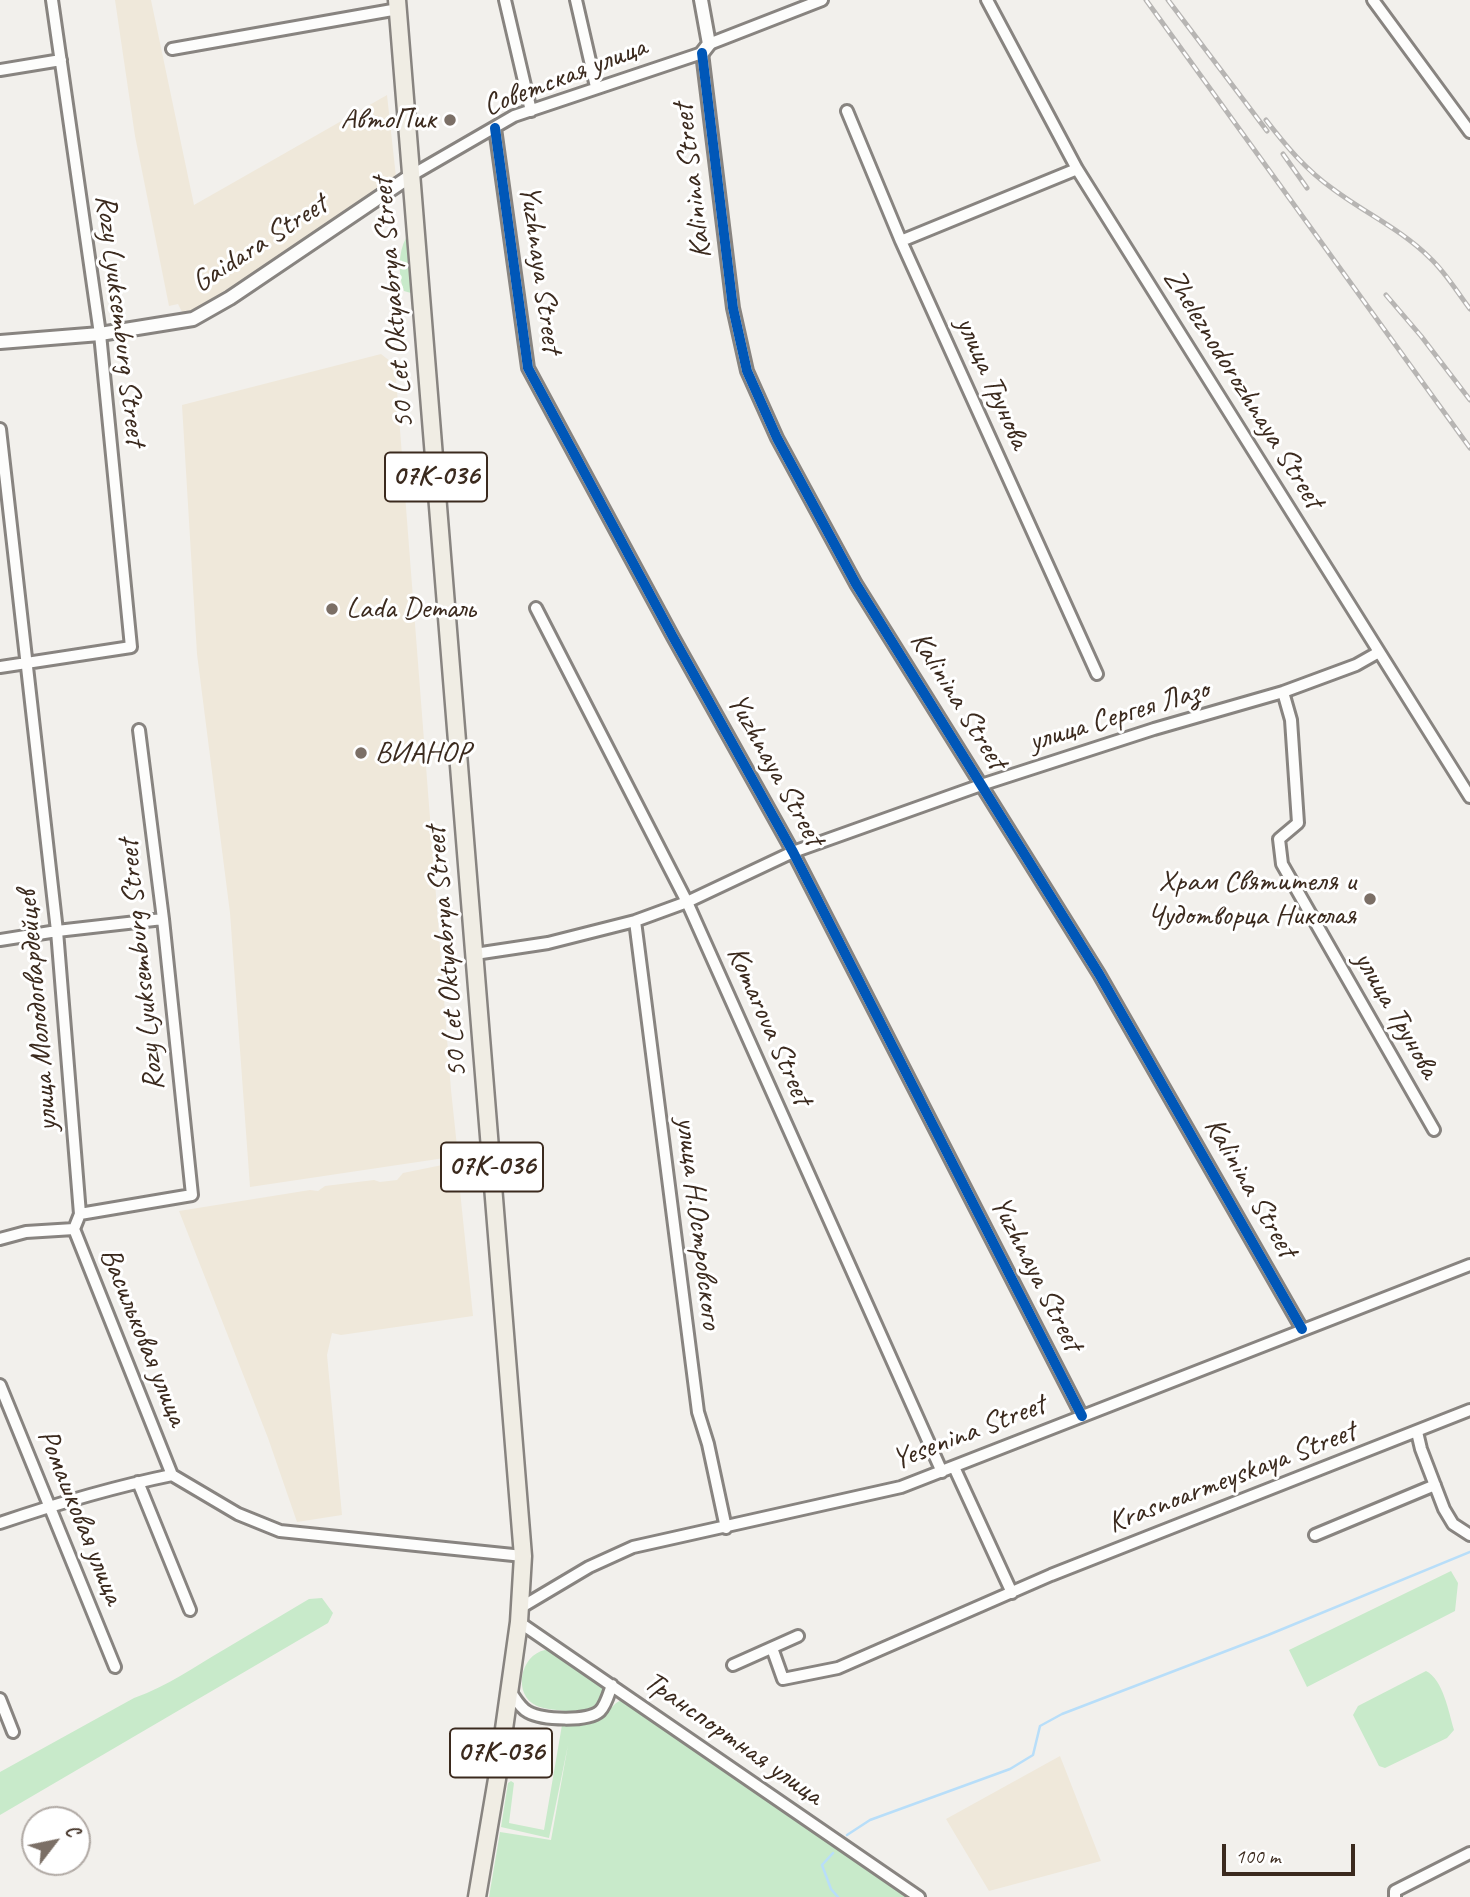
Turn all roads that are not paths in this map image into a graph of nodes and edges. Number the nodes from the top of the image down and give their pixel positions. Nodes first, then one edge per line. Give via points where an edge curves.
1 (52, 0) edge
2 (505, 0) edge
3 (576, 0) edge
4 (701, 0) edge
5 (822, 0) edge
6 (987, 0) edge
7 (1373, 0) edge
8 (398, 4) edge
9 (706, 48) junction
10 (172, 50) dead end
11 (61, 60) junction
12 (0, 70) edge
13 (596, 88) junction
14 (531, 111) junction
15 (846, 111) dead end
16 (495, 128) junction
17 (1470, 132) edge
18 (1077, 169) junction
19 (412, 175) junction
20 (901, 241) junction
21 (100, 334) junction
22 (0, 342) edge
23 (0, 429) edge
24 (536, 608) dead end
25 (1379, 652) junction
26 (26, 664) junction
27 (0, 667) edge
28 (1097, 674) dead end
29 (1283, 692) junction
30 (139, 730) dead end
31 (981, 785) junction
32 (1470, 797) edge
33 (793, 852) junction
34 (687, 902) junction
35 (163, 919) junction
36 (635, 922) junction
37 (57, 931) junction
38 (0, 940) edge
39 (475, 954) junction
40 (1434, 1130) dead end
41 (80, 1214) junction
42 (74, 1229) junction
43 (0, 1239) edge
44 (1470, 1265) edge
45 (1302, 1329) junction
46 (0, 1385) edge
47 (1470, 1410) edge
48 (1082, 1416) junction
49 (1417, 1432) junction
50 (954, 1467) junction
51 (942, 1472) junction
52 (172, 1475) junction
53 (138, 1482) junction
54 (1435, 1485) junction
55 (48, 1506) junction
56 (0, 1523) edge
57 (726, 1528) junction
58 (1315, 1535) dead end
59 (1470, 1535) edge
60 (523, 1556) junction
61 (1012, 1592) junction
62 (190, 1610) dead end
63 (519, 1615) junction
64 (798, 1636) dead end
65 (772, 1648) junction
66 (733, 1665) dead end
67 (115, 1668) dead end
68 (612, 1685) junction
69 (510, 1691) junction
70 (0, 1699) edge
71 (13, 1732) dead end
72 (1470, 1853) edge
73 (477, 1897) edge
74 (919, 1897) edge
75 (1395, 1897) edge

1 - 11 street, Rozy Lyuksemburg Street
2 - 14 street
3 - 13 street
4 - 9 street, Kalinina Street
5 - 9 street, Советская улица
6 - 18 street, Zheleznodorozhnaya Street
7 - 17 street
8 - 10 street
8 - 19 main road, 50 Let Oktyabrya Street / 07К-036
9 - 13 street, Советская улица
9 - 31 street, Kalinina Street via 733,308 747,371 777,438 856,584
11 - 12 street
11 - 21 street, Rozy Lyuksemburg Street
13 - 14 street, Советская улица
14 - 16 street, Советская улица
15 - 20 street, улица Трунова
16 - 19 street, Советская улица
16 - 33 street, Yuzhnaya Street via 528,368
18 - 20 street
18 - 25 street, Zheleznodorozhnaya Street
19 - 21 street, Gaidara Street via 193,319
19 - 39 main road, 50 Let Oktyabrya Street / 07К-036
20 - 28 street, улица Трунова
21 - 22 street, Gaidara Street
21 - 26 street, Rozy Lyuksemburg Street via 131,647
23 - 26 street, улица Молодогвардейцев
24 - 34 street, Komarova Street
25 - 29 street, улица Сергея Лазо
25 - 32 street, Zheleznodorozhnaya Street
26 - 27 street
26 - 37 street, улица Молодогвардейцев
29 - 31 street, улица Сергея Лазо
29 - 40 street, улица Трунова via 1291,720 1298,823 1279,839 1282,864
30 - 35 street, Rozy Lyuksemburg Street
31 - 33 street, улица Сергея Лазо
31 - 45 street, Kalinina Street via 1099,974
33 - 34 street, улица Сергея Лазо
33 - 48 street, Yuzhnaya Street
34 - 36 street, улица Сергея Лазо
34 - 51 street, Komarova Street
35 - 37 street
35 - 41 street, Rozy Lyuksemburg Street via 192,1195
36 - 39 street, улица Сергея Лазо via 548,943
36 - 57 street, улица Н.Островского via 698,1412
37 - 38 street
37 - 41 street, улица Молодогвардейцев
39 - 60 main road, 50 Let Oktyabrya Street / 07К-036
41 - 42 street
42 - 43 street
42 - 52 street, Васильковая улица
44 - 45 street, Yesenina Street
45 - 48 street, Yesenina Street
46 - 55 street, Ромашковая улица
47 - 49 street, Krasnoarmeyskaya Street
48 - 50 street, Yesenina Street
49 - 54 street
49 - 61 street, Krasnoarmeyskaya Street
50 - 51 street, Yesenina Street
50 - 61 street
51 - 57 street, Yesenina Street via 901,1487
52 - 53 street
52 - 60 street via 238,1514 280,1531
53 - 55 street
53 - 62 street
54 - 58 street
54 - 59 street via 1453,1524
55 - 56 street
55 - 67 street, Ромашковая улица
57 - 63 street, Yesenina Street via 633,1547 589,1567
60 - 63 main road, 50 Let Oktyabrya Street / 07К-036
61 - 65 street, Krasnoarmeyskaya Street via 838,1668 783,1679
63 - 68 street, Транспортная улица
63 - 69 main road, 50 Let Oktyabrya Street / 07К-036
64 - 65 street
65 - 66 street
68 - 69 street via 602,1709 591,1716 553,1718 529,1713
68 - 74 street, Транспортная улица
69 - 73 main road, 50 Let Oktyabrya Street / 07К-036
70 - 71 street
72 - 75 street via 1395,1891

